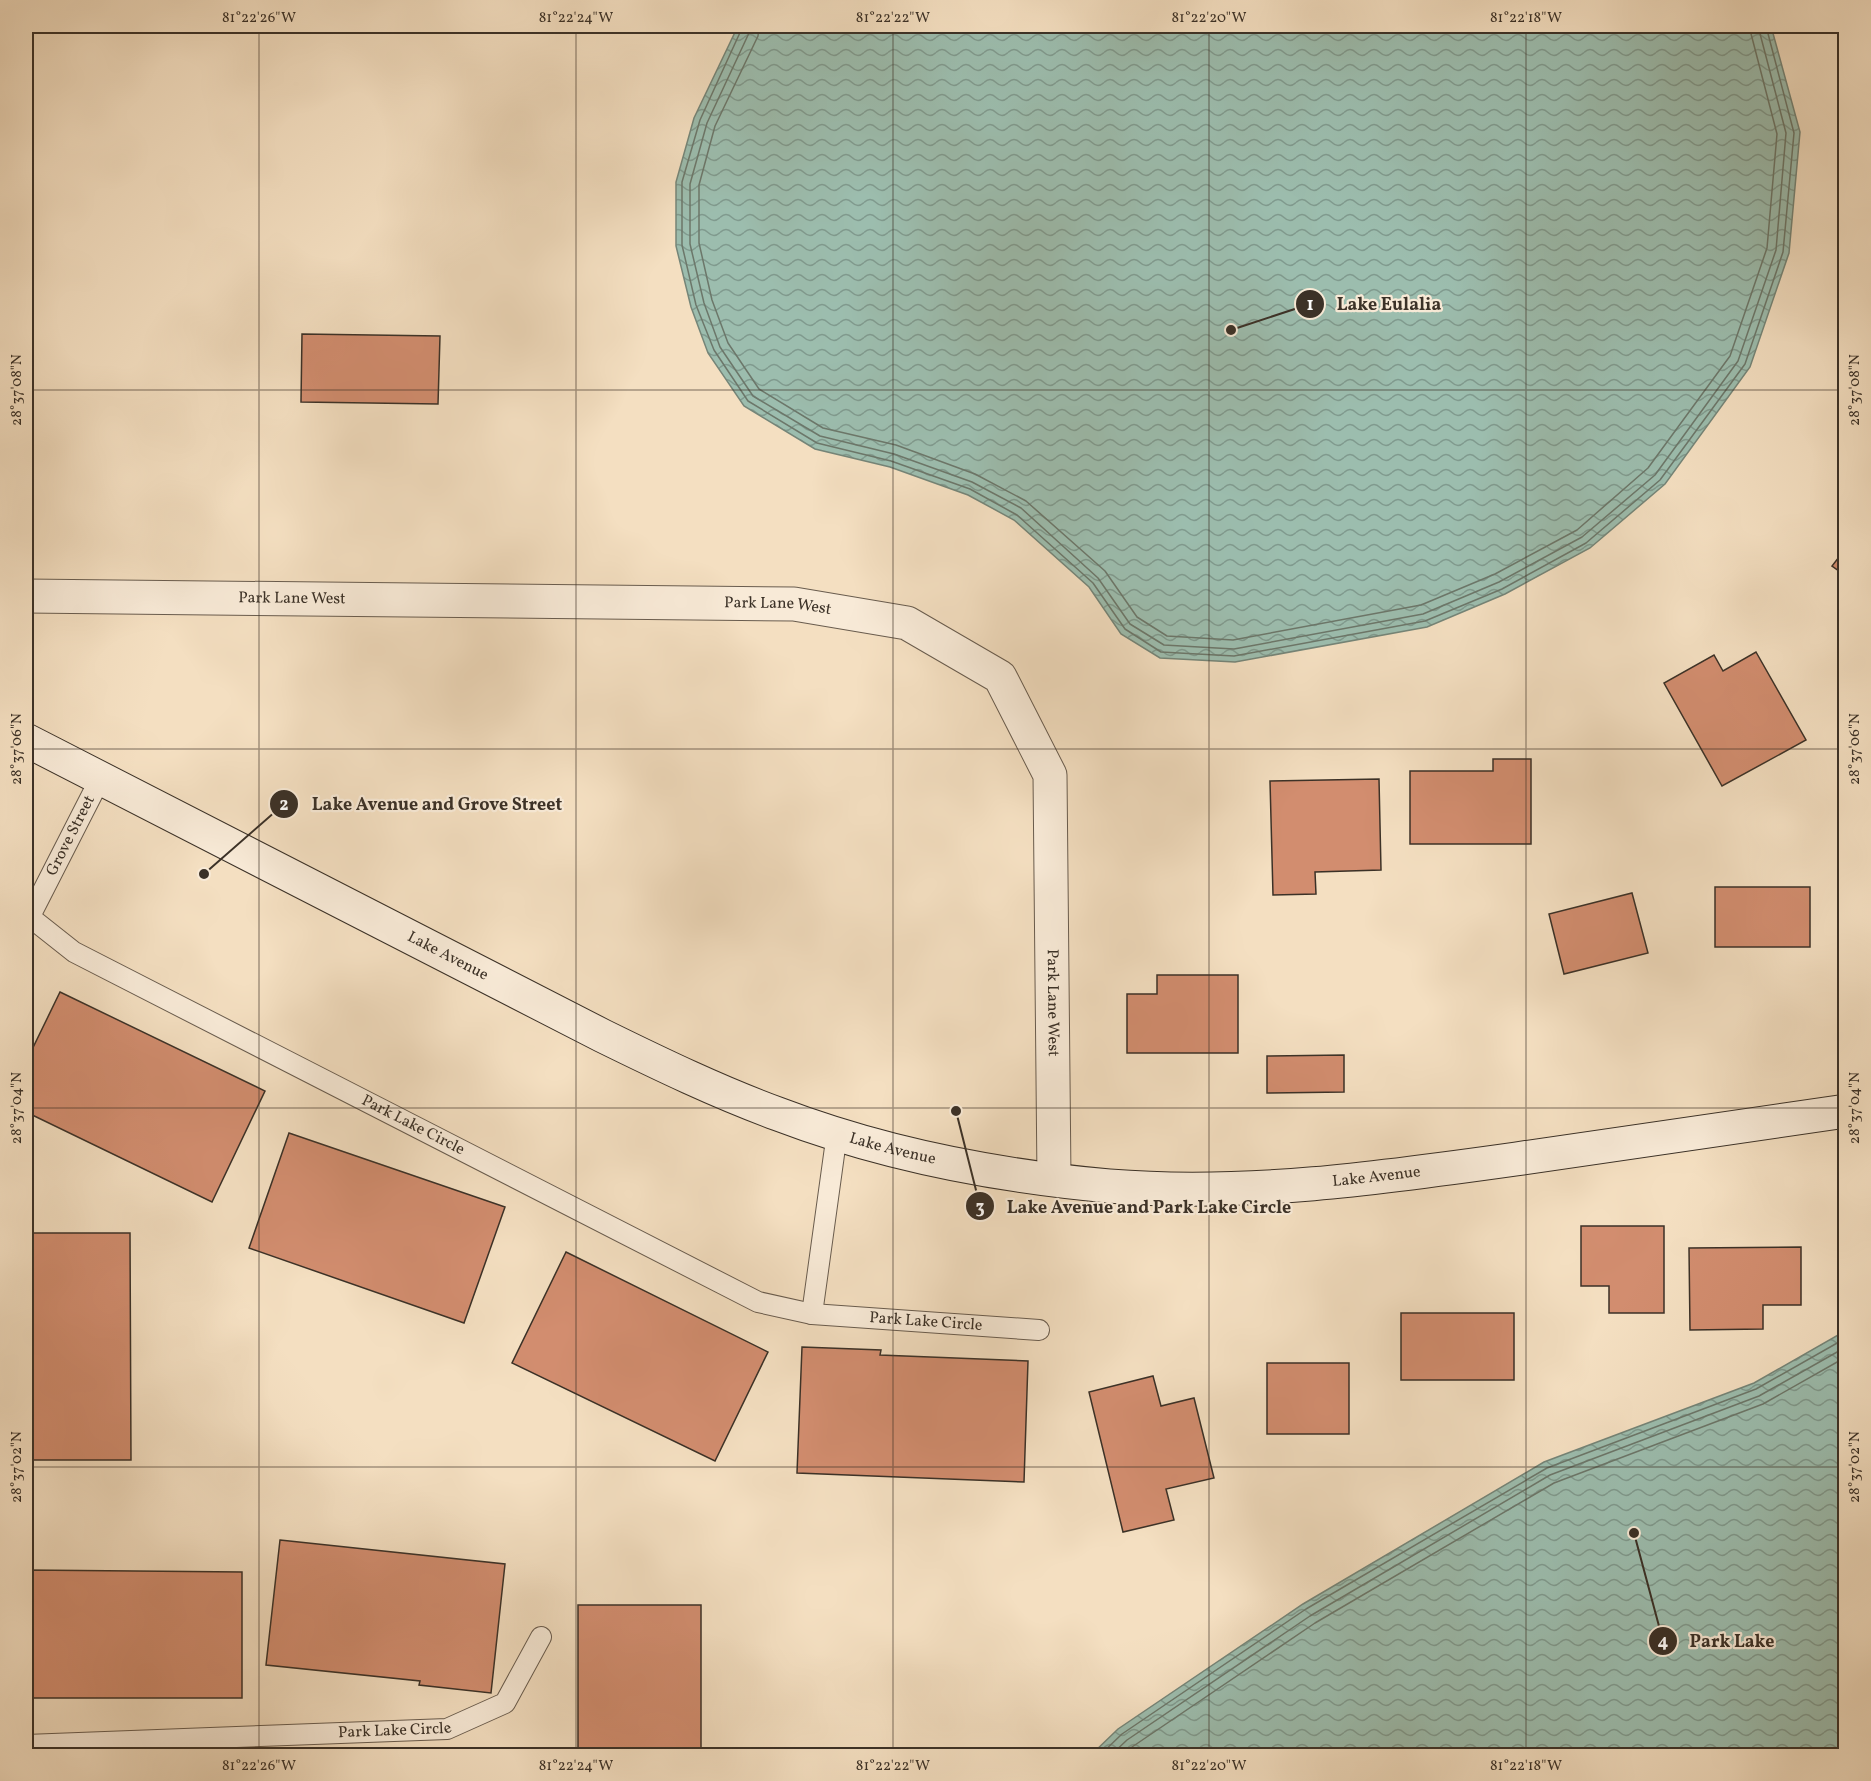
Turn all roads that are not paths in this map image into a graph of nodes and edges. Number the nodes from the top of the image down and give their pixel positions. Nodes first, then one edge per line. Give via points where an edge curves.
1 (26, 596) edge
2 (26, 741) edge
3 (100, 779) junction
4 (27, 918) edge
5 (1845, 1111) edge
6 (837, 1133) junction
7 (1054, 1179) junction
8 (812, 1314) junction
9 (1039, 1330) dead end
10 (541, 1637) dead end
11 (26, 1745) edge

1 - 7 main road, Park Lane West via 794,604 907,623 1000,677 1050,775
2 - 3 main road, Lake Avenue
3 - 4 lane, Grove Street
3 - 6 main road, Lake Avenue via 603,1036 729,1095
4 - 8 lane, Park Lake Circle via 74,952 748,1297
5 - 7 main road, Lake Avenue via 1330,1184 1166,1188
6 - 7 main road, Lake Avenue via 943,1160
6 - 8 lane
8 - 9 lane, Park Lake Circle
10 - 11 lane, Park Lake Circle via 505,1703 447,1729

